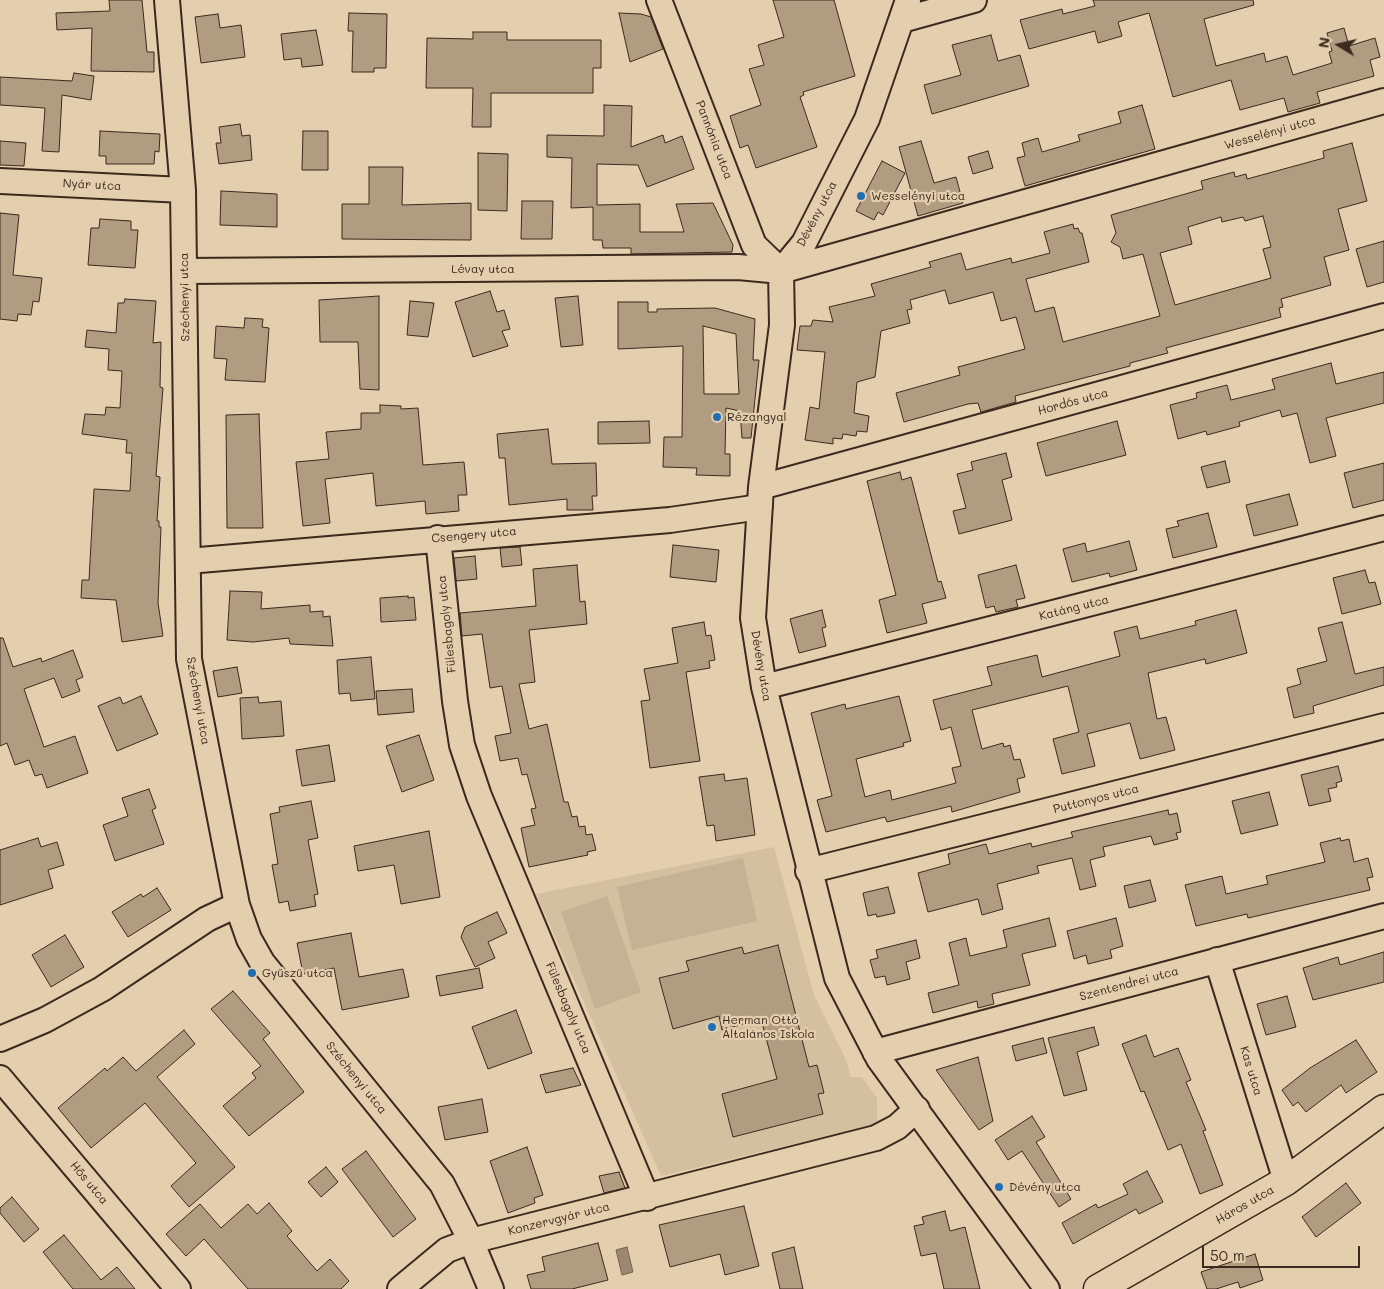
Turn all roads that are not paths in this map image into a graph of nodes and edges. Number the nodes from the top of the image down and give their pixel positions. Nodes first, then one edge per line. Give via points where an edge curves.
1 (167, 0) edge
2 (659, 0) edge
3 (974, 0) edge
4 (905, 10) edge
5 (1384, 100) edge
6 (0, 181) edge
7 (183, 190) junction
8 (184, 270) junction
9 (781, 271) junction
10 (1384, 316) edge
11 (761, 497) junction
12 (1384, 528) edge
13 (438, 538) junction
14 (188, 561) junction
15 (764, 687) junction
16 (1384, 726) edge
17 (808, 871) junction
18 (237, 905) junction
19 (1384, 916) edge
20 (1216, 960) junction
21 (0, 1040) edge
22 (875, 1052) junction
23 (0, 1078) edge
24 (916, 1109) junction
25 (1384, 1109) edge
26 (1286, 1181) junction
27 (647, 1198) junction
28 (471, 1241) junction
29 (178, 1289) edge
30 (400, 1289) edge
31 (492, 1289) edge
32 (1047, 1289) edge
33 (1098, 1289) edge

1 - 7 street, Széchenyi utca
2 - 9 street, Pannónia utca via 754,245
3 - 4 street
4 - 9 street, Dévény utca via 867,119 804,243
5 - 9 street, Wesselényi utca
6 - 7 street, Nyár utca
7 - 8 street, Széchenyi utca
8 - 9 street, Lévay utca via 738,267
8 - 14 street, Széchenyi utca
9 - 11 street, Dévény utca via 782,325
10 - 11 street, Hordós utca
11 - 13 street, Csengery utca via 670,520
11 - 15 street, Dévény utca via 753,618
12 - 15 street, Katáng utca
13 - 14 street, Csengery utca
13 - 27 street, Fülesbagoly utca via 462,745 479,796
14 - 18 street, Széchenyi utca via 188,659
15 - 17 street, Dévény utca
16 - 17 street, Puttonyos utca
17 - 22 street, Dévény utca via 837,978
18 - 21 street via 207,919 102,989 46,1020
18 - 28 street, Széchenyi utca via 249,939 262,962 442,1184
19 - 20 street, Szentendrei utca
20 - 22 street, Szentendrei utca
20 - 26 street, Kas utca
22 - 24 street, Dévény utca
23 - 29 street, Hős utca
24 - 27 street via 897,1127 876,1138
24 - 32 street, Dévény utca
25 - 26 street, Háros utca
26 - 33 street, Háros utca
27 - 28 street, Konzervgyár utca
28 - 30 street, Konzervgyár utca via 447,1250
28 - 31 street, Széchenyi utca

